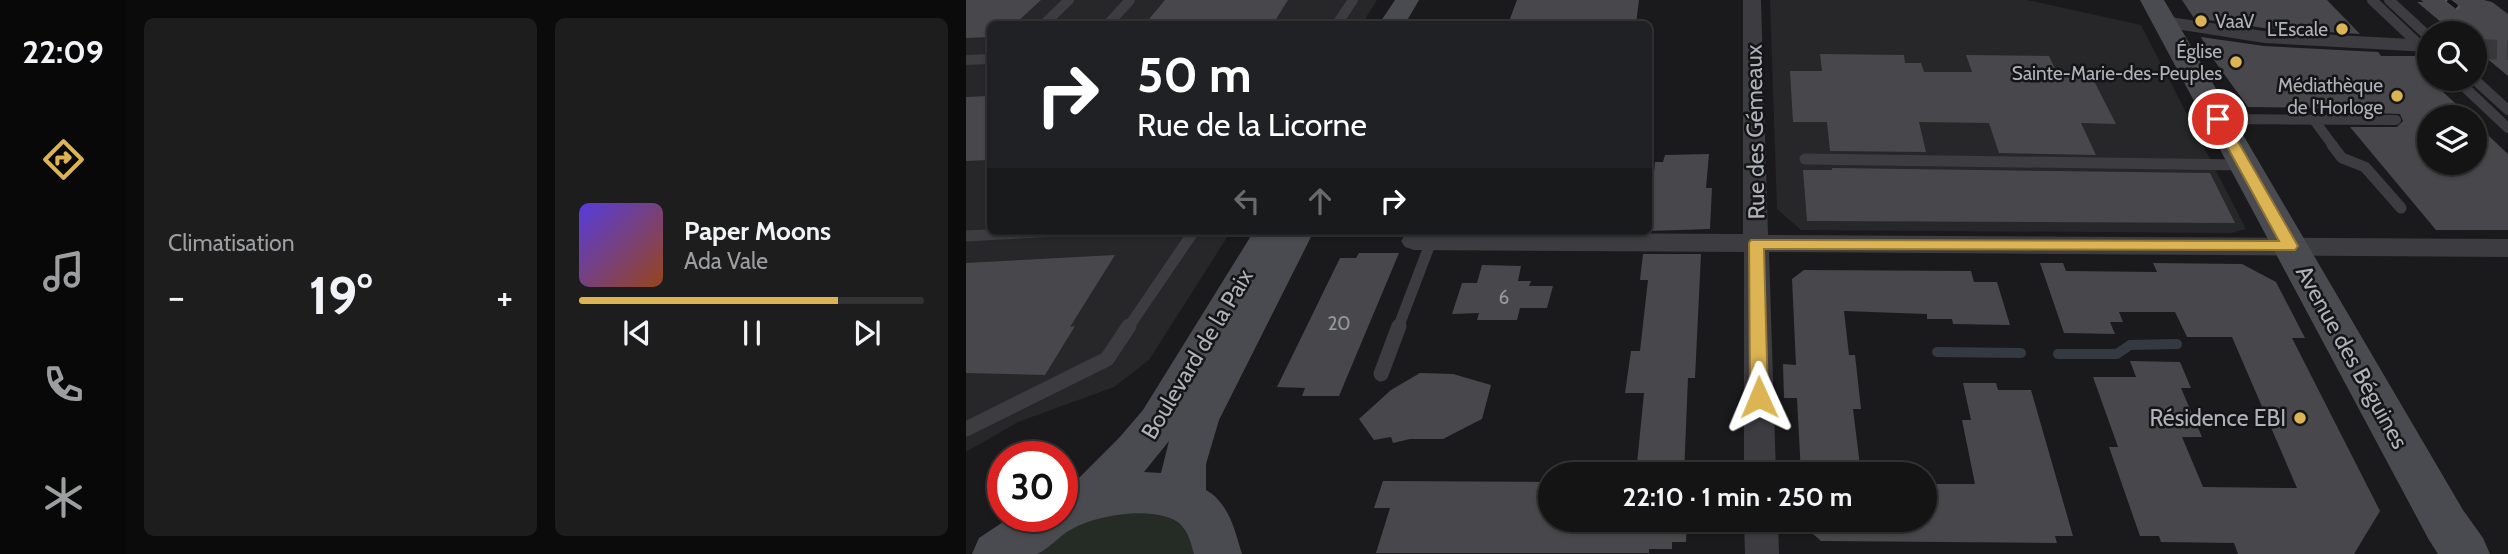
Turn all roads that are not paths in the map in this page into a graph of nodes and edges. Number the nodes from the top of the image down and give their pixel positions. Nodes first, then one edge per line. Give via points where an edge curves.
1 (1069, 0) edge
2 (1130, 0) edge
3 (1353, 0) edge
4 (1407, 0) edge
5 (1426, 0) edge
6 (1752, 0) edge
7 (2372, 0) edge
8 (2389, 0) edge
9 (2164, 15) edge
10 (1047, 21) edge
11 (1111, 21) edge
12 (1339, 21) edge
13 (1394, 21) edge
14 (1414, 21) edge
15 (2417, 34) edge
16 (2417, 38) edge
17 (2417, 45) edge
18 (970, 60) edge
19 (966, 68) edge
20 (2469, 91) edge
21 (2487, 91) edge
22 (2508, 110) edge
23 (2218, 119) junction
24 (2314, 120) junction
25 (2396, 120) dead end
26 (2508, 128) edge
27 (1805, 159) dead end
28 (2244, 164) junction
29 (2401, 208) dead end
30 (987, 235) edge
31 (1191, 235) edge
32 (1269, 235) edge
33 (1295, 235) edge
34 (966, 236) edge
35 (1427, 237) edge
36 (1756, 243) junction
37 (2290, 246) junction
38 (2508, 248) edge
39 (1381, 374) dead end
40 (966, 429) edge
41 (1760, 462) edge
42 (1183, 500) junction
43 (1078, 501) edge
44 (1078, 506) edge
45 (1032, 532) edge
46 (1761, 532) edge
47 (2458, 547) edge
48 (996, 554) edge
49 (1218, 554) edge
50 (1762, 554) edge

1 - 10 lane
2 - 11 lane
3 - 12 lane
4 - 13 main road
5 - 14 main road
6 - 36 street, Rue des Gémeaux
7 - 16 lane
8 - 15 lane
9 - 17 street via 2264,37
9 - 23 main road, Avenue des Béguines
18 - 19 lane
20 - 26 lane
21 - 22 lane
23 - 24 lane
23 - 28 main road, Avenue des Béguines
24 - 25 lane
24 - 29 lane via 2342,158 2365,167
27 - 28 lane
28 - 37 main road, Avenue des Béguines
30 - 34 lane
31 - 40 lane via 1107,359
32 - 43 main road, Boulevard de la Paix via 1158,423 1135,452
33 - 42 main road, Boulevard de la Paix via 1198,419 1184,464
35 - 36 street
35 - 39 lane
36 - 37 street
36 - 41 street, Rue des Gémeaux
37 - 38 street
37 - 47 main road, Avenue des Béguines
42 - 44 main road via 1139,492 1114,494
42 - 49 main road via 1205,517
45 - 48 main road
46 - 50 street

